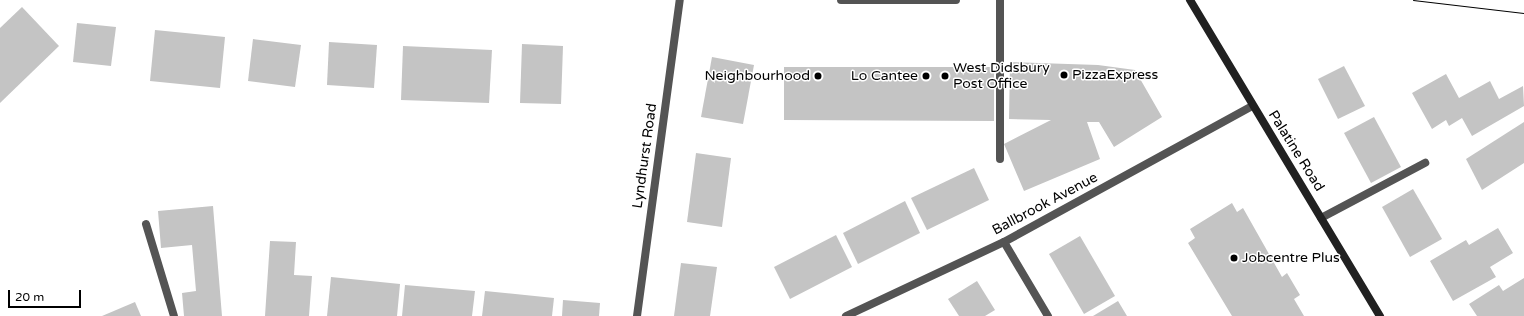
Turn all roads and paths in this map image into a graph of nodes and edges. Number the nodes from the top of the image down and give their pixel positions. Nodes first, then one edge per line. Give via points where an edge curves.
1 (680, 0) edge
2 (841, 0) edge
3 (956, 0) edge
4 (1000, 0) edge
5 (1190, 0) edge
6 (1252, 106) junction
7 (1000, 159) dead end
8 (1425, 163) dead end
9 (1321, 218) junction
10 (146, 224) dead end
11 (1004, 242) junction
12 (174, 316) edge
13 (637, 316) edge
14 (846, 316) edge
15 (1048, 316) edge
16 (1380, 316) edge

1 - 13 street, Lyndhurst Road
2 - 3 street
4 - 7 street
5 - 6 main road, Palatine Road
6 - 9 main road, Palatine Road
6 - 11 street, Ballbrook Avenue
8 - 9 street
9 - 16 main road, Palatine Road
10 - 12 street
11 - 14 street, Ballbrook Avenue
11 - 15 street

